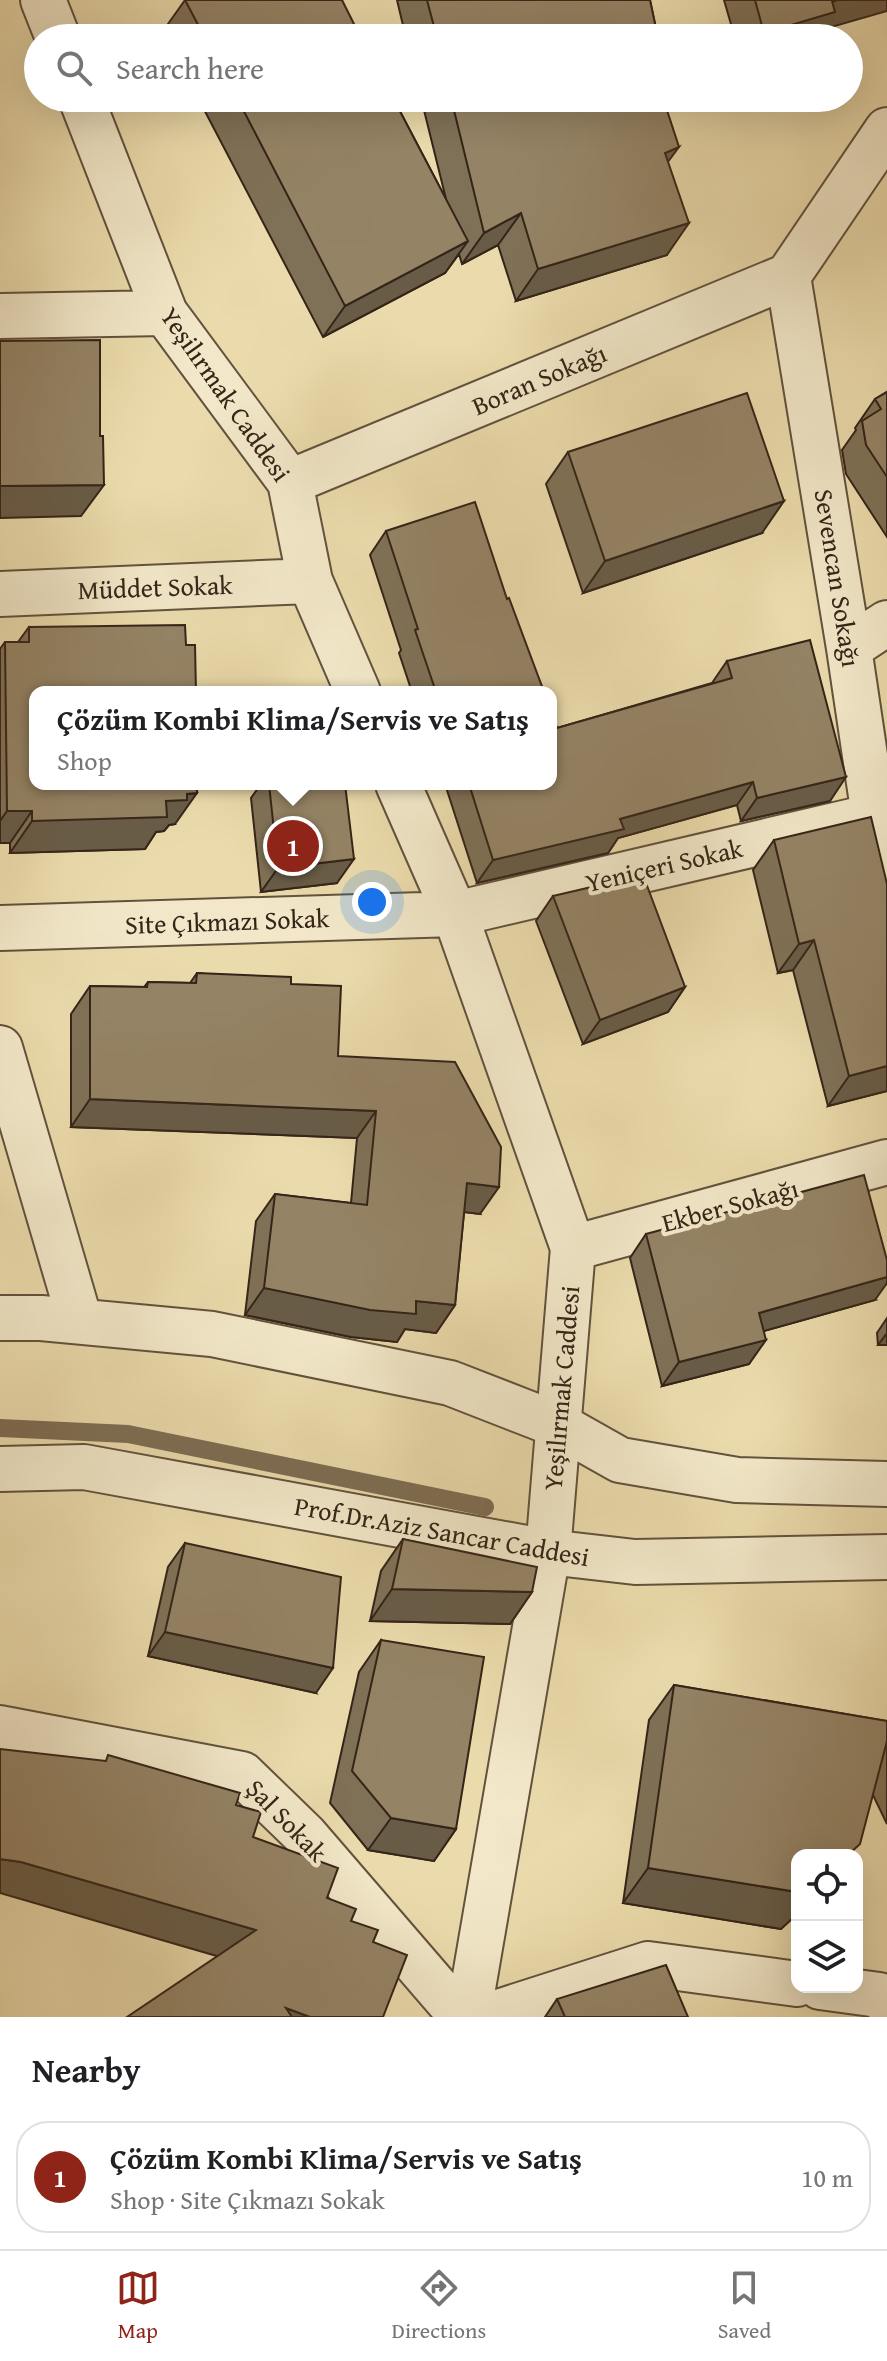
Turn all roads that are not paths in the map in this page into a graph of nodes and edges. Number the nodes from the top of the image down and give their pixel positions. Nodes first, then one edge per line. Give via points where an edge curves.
1 (43, 0) edge
2 (52, 24) edge
3 (86, 112) edge
4 (887, 130) edge
5 (788, 276) junction
6 (165, 313) junction
7 (0, 316) edge
8 (290, 482) junction
9 (310, 581) junction
10 (0, 594) edge
11 (887, 623) edge
12 (849, 648) junction
13 (355, 686) edge
14 (401, 790) edge
15 (882, 853) edge
16 (455, 914) junction
17 (0, 928) edge
18 (0, 1048) edge
19 (887, 1162) edge
20 (573, 1248) junction
21 (0, 1318) edge
22 (80, 1321) junction
23 (558, 1425) junction
24 (0, 1469) edge
25 (887, 1484) edge
26 (548, 1552) junction
27 (887, 1557) edge
28 (0, 1728) edge
29 (791, 1983) edge
30 (863, 1993) edge
31 (887, 2003) edge
32 (465, 2017) edge
33 (483, 2017) edge

1 - 2 street
3 - 6 street, Yeşilırmak Caddesi
4 - 5 street
5 - 8 street, Boran Sokağı
5 - 12 street, Sevencan Sokağı
6 - 7 street
6 - 8 street, Yeşilırmak Caddesi
8 - 9 street, Yeşilırmak Caddesi
9 - 10 street, Müddet Sokak
9 - 13 street, Yeşilırmak Caddesi
11 - 12 street
12 - 15 street, Sevencan Sokağı
14 - 16 street, Yeşilırmak Caddesi
15 - 16 street, Yeniçeri Sokak
16 - 17 street, Site Çıkmazı Sokak
16 - 20 street, Yeşilırmak Caddesi
18 - 22 street
19 - 20 street, Ekber Sokağı
20 - 23 street, Yeşilırmak Caddesi
21 - 22 street
22 - 23 street via 212,1334 450,1383
23 - 25 street via 620,1460 737,1480
23 - 26 street, Yeşilırmak Caddesi
24 - 26 street, Prof.Dr.Aziz Sancar Caddesi via 84,1467
26 - 27 street, Prof.Dr.Aziz Sancar Caddesi via 635,1562
26 - 32 street, Yeşilırmak Caddesi
28 - 32 street, Şal Sokak via 242,1774 305,1835
29 - 33 street via 648,1964
30 - 31 street via 879,1995

